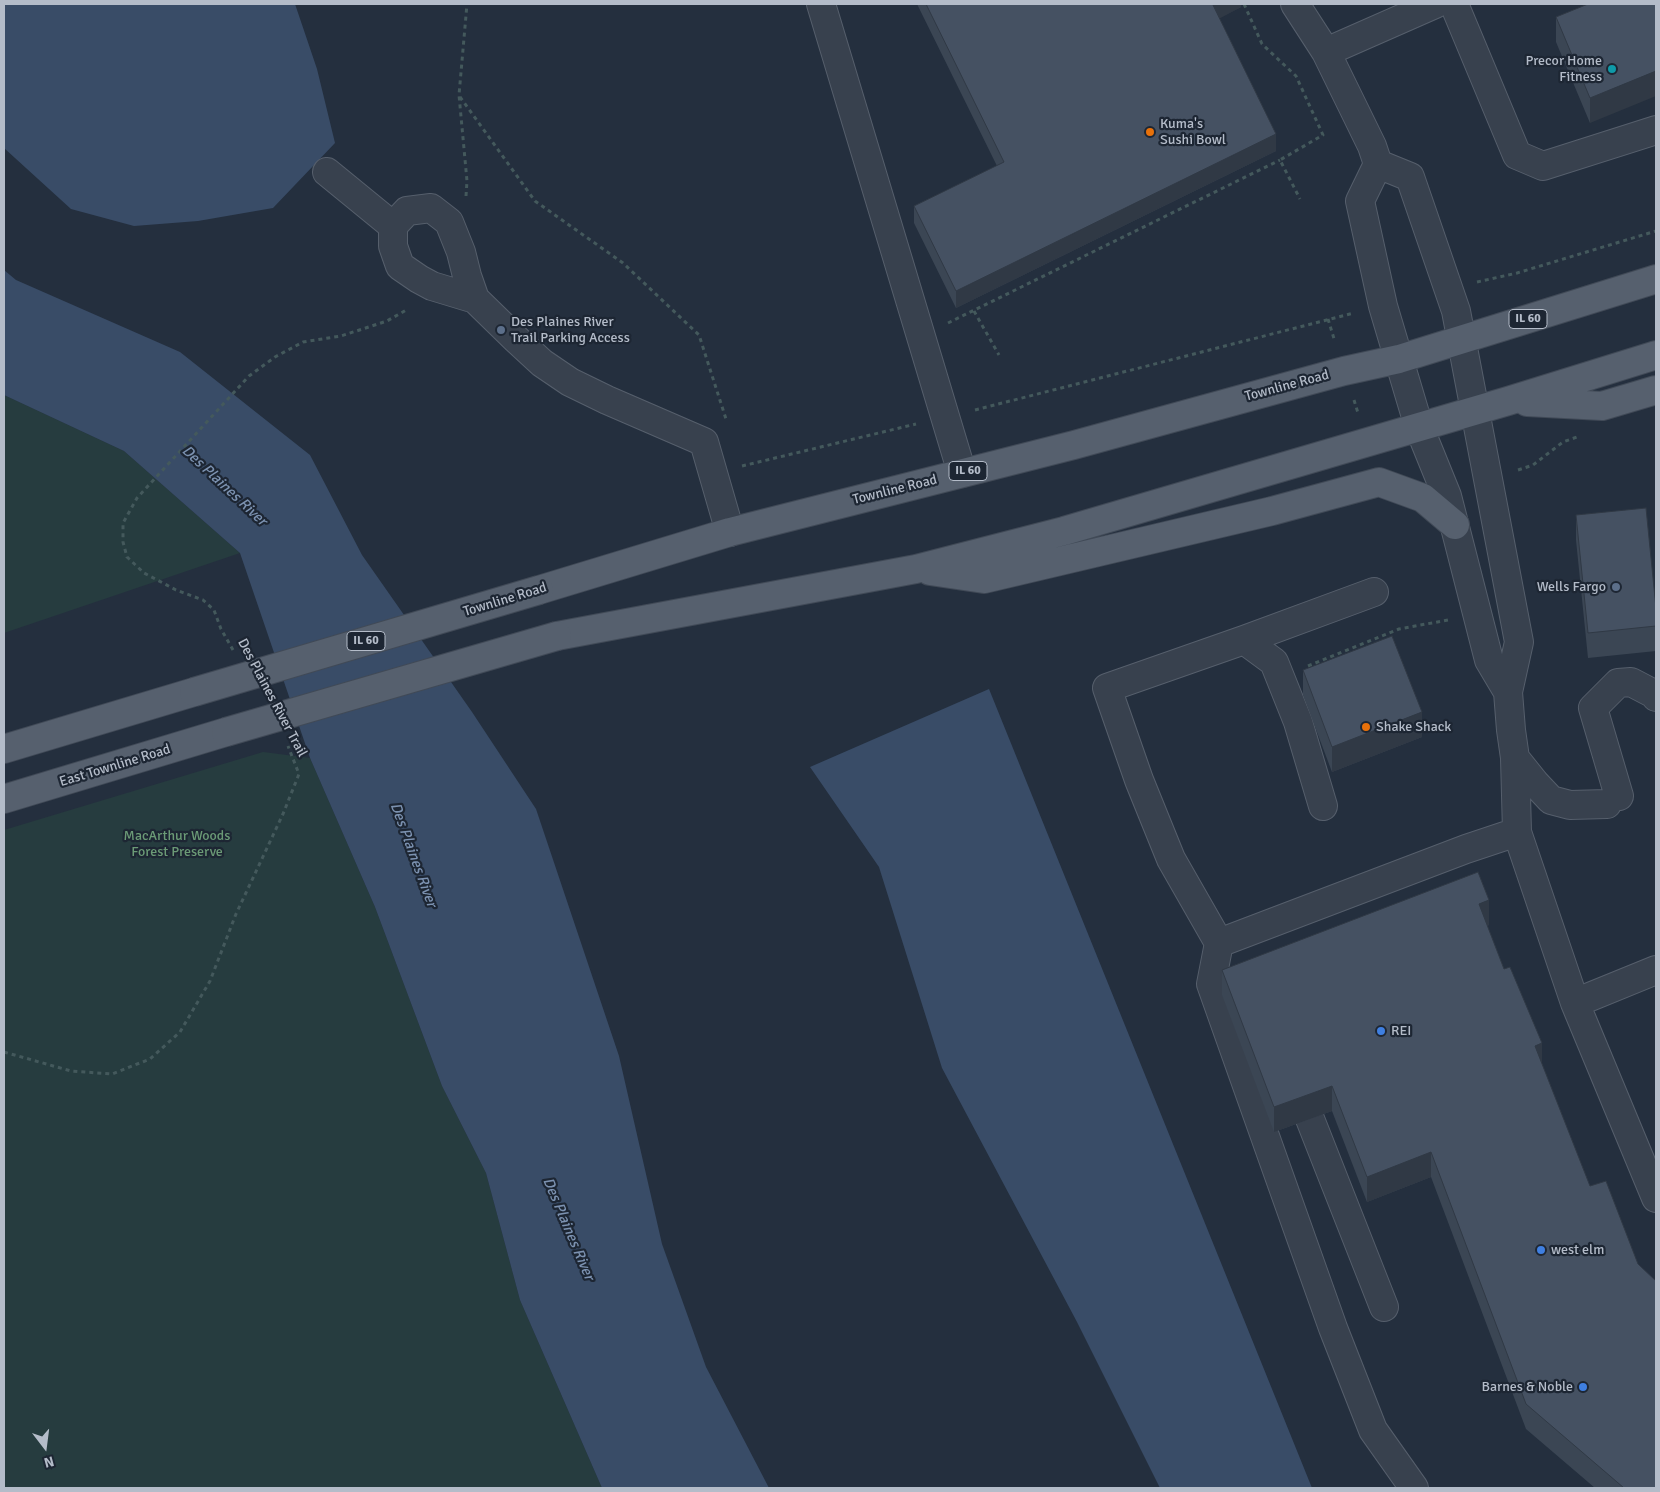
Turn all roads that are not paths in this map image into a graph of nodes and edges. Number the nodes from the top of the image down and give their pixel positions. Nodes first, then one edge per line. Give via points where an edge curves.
1 (821, 4) edge
2 (1296, 4) edge
3 (1435, 4) edge
4 (1454, 4) edge
5 (1326, 52) junction
6 (1656, 130) edge
7 (1378, 164) junction
8 (327, 172) dead end
9 (393, 226) junction
10 (1656, 279) edge
11 (475, 299) junction
12 (1461, 340) junction
13 (1656, 355) edge
14 (1399, 359) junction
15 (1656, 390) edge
16 (1508, 401) junction
17 (1475, 410) junction
18 (1420, 427) junction
19 (962, 473) junction
20 (1456, 525) junction
21 (730, 532) junction
22 (916, 569) junction
23 (1374, 592) dead end
24 (1244, 640) junction
25 (1508, 692) junction
26 (1656, 697) edge
27 (4, 750) edge
28 (1516, 758) junction
29 (4, 799) edge
30 (1323, 806) dead end
31 (1517, 832) junction
32 (1219, 943) junction
33 (1656, 970) edge
34 (1575, 1003) junction
35 (1310, 1119) edge
36 (1656, 1198) edge
37 (1384, 1307) dead end
38 (1414, 1488) edge

1 - 19 lane
2 - 5 lane
3 - 5 lane
4 - 6 lane via 1517,155 1543,166
5 - 7 lane
7 - 12 lane via 1410,177 1456,311
7 - 14 lane via 1360,201 1383,306
8 - 9 lane
9 - 11 lane via 400,266 432,286
9 - 11 lane via 407,211 431,208 449,222
10 - 12 main road, Townline Road / IL 60
11 - 21 lane via 542,363 570,382 704,442
12 - 14 main road, Townline Road / IL 60
12 - 17 lane
13 - 16 main road
14 - 18 lane
14 - 19 main road, Townline Road / IL 60 via 1344,370
15 - 16 main road via 1602,406
16 - 17 main road
17 - 18 main road
17 - 25 lane via 1519,642
18 - 20 lane
18 - 22 main road via 1064,532
19 - 21 main road, Townline Road / IL 60
20 - 22 main road via 1423,498 1379,482 984,579
20 - 25 lane via 1488,660
21 - 27 main road, Townline Road / IL 60, bridge
22 - 29 main road, East Townline Road, bridge via 557,636
23 - 24 lane
24 - 30 lane via 1274,662 1298,722
24 - 32 lane via 1107,688 1171,859
25 - 28 lane
26 - 28 lane via 1656,694 1631,682 1618,683 1593,708 1613,800 1570,804 1551,800
28 - 31 lane
31 - 32 lane
31 - 34 lane
32 - 38 lane via 1211,984 1323,1300 1373,1430
33 - 34 lane
34 - 36 lane
35 - 37 lane

